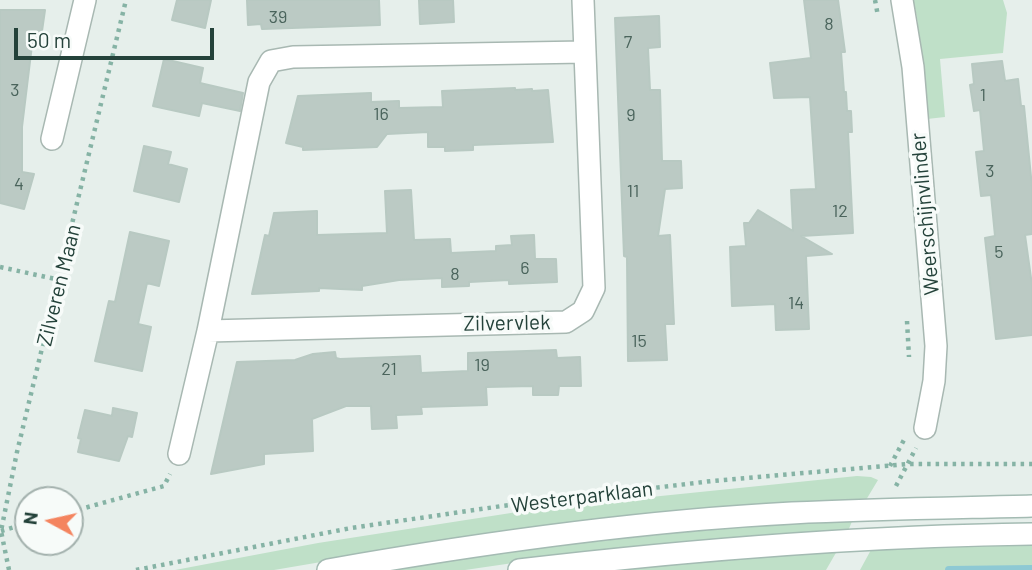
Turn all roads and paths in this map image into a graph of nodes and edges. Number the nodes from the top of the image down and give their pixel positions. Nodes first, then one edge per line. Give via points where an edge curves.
1 (85, 0) edge
2 (127, 0) edge
3 (583, 0) edge
4 (875, 0) edge
5 (902, 0) edge
6 (880, 26) dead end
7 (584, 52) junction
8 (52, 139) dead end
9 (0, 267) edge
10 (60, 280) junction
11 (907, 310) dead end
12 (208, 331) junction
13 (910, 362) dead end
14 (916, 428) joint
15 (179, 454) joint
16 (1032, 464) edge
17 (890, 466) junction
18 (1032, 506) edge
19 (84, 508) edge
20 (0, 530) edge
21 (1032, 534) edge
22 (9, 570) edge
23 (136, 570) edge
24 (328, 570) edge
25 (519, 570) edge

1 - 8 street
2 - 10 path, Zilveren Maan
3 - 7 street, Zilvervlek
4 - 6 path
5 - 14 street, Weerschijnvlinder via 913,67 936,346 934,381
7 - 12 street via 271,61 258,82
7 - 12 street, Zilvervlek via 594,288 583,311 566,322
9 - 10 path
10 - 20 path, Zilveren Maan
11 - 13 path
12 - 15 street
14 - 17 path
15 - 19 path via 164,486
16 - 17 path, Westerparklaan
17 - 23 path, Westerparklaan via 502,506 351,528
18 - 24 street, Westerparklaan via 792,513 695,521 510,541
20 - 22 path, Zilveren Maan
21 - 25 street via 801,543

